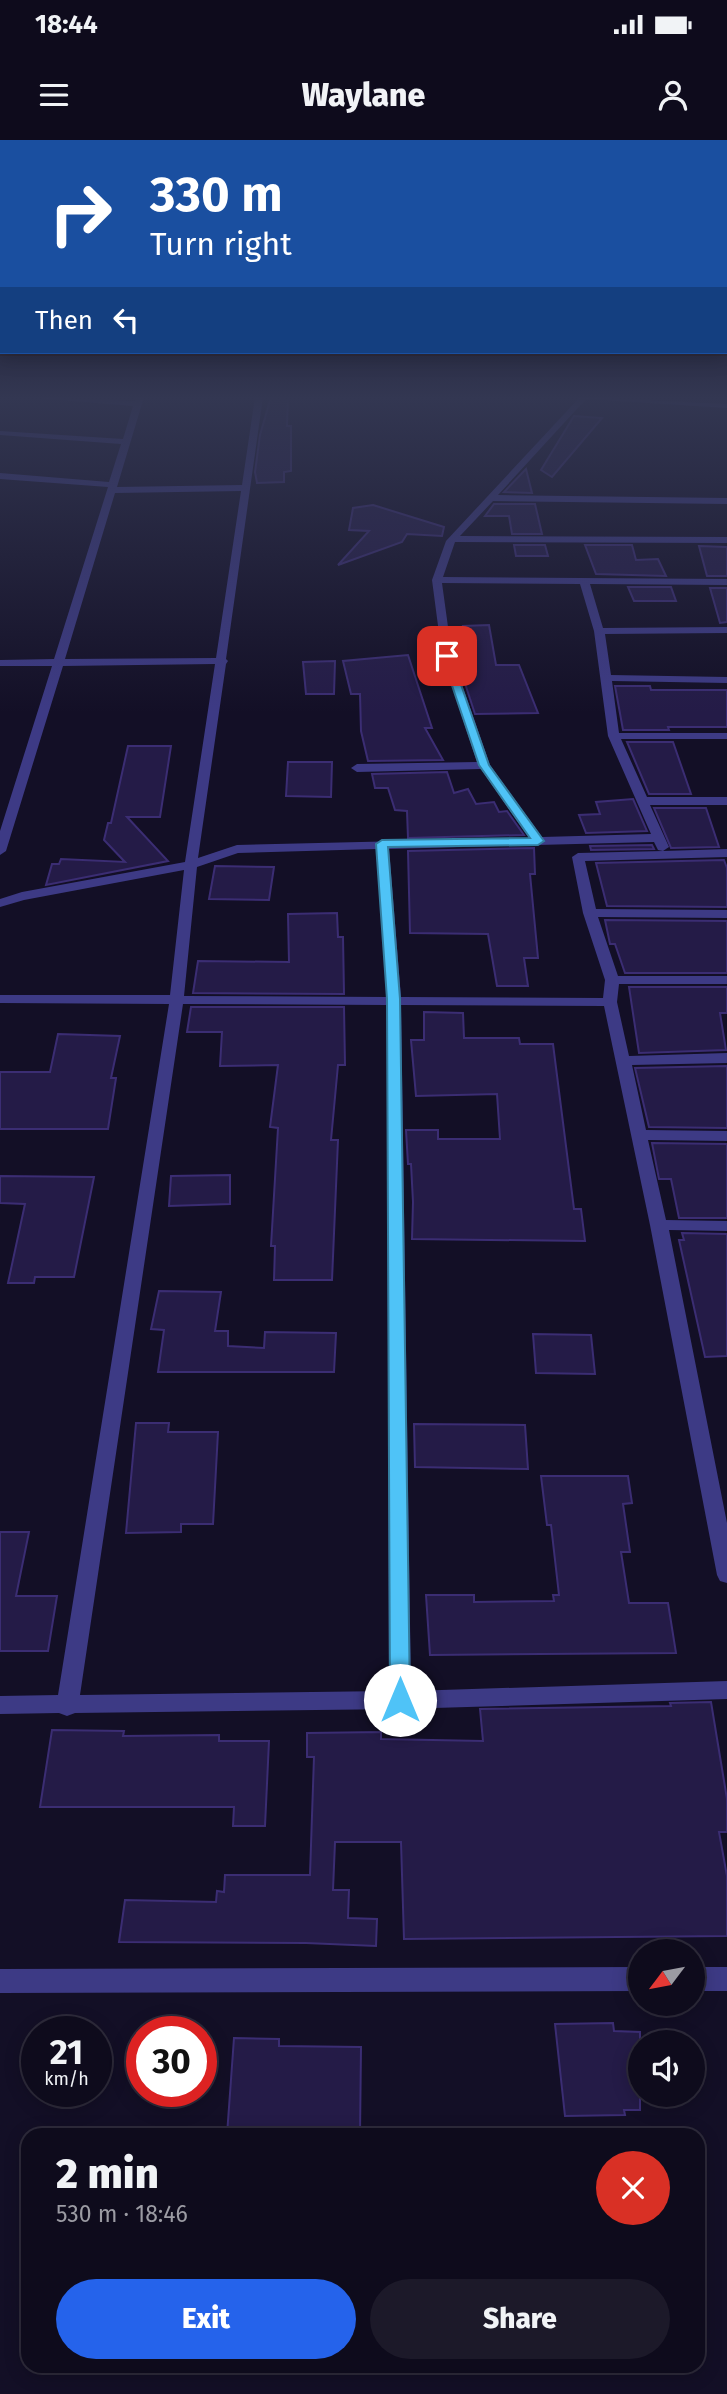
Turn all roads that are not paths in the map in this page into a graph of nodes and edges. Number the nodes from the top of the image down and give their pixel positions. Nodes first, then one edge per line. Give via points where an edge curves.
1 (107, 502) edge
2 (245, 502) edge
3 (489, 502) edge
4 (454, 539) junction
5 (727, 540) edge
6 (437, 580) junction
7 (583, 582) junction
8 (727, 582) edge
9 (727, 630) edge
10 (599, 631) junction
11 (223, 661) junction
12 (0, 663) edge
13 (58, 663) junction
14 (605, 678) junction
15 (727, 680) edge
16 (614, 736) junction
17 (727, 736) edge
18 (484, 765) junction
19 (357, 768) dead end
20 (727, 800) edge
21 (645, 801) junction
22 (538, 841) junction
23 (382, 844) junction
24 (662, 846) junction
25 (0, 851) edge
26 (727, 853) edge
27 (191, 865) junction
28 (0, 903) edge
29 (590, 914) junction
30 (727, 914) edge
31 (612, 980) junction
32 (727, 980) edge
33 (177, 998) junction
34 (0, 999) edge
35 (394, 999) junction
36 (610, 1002) junction
37 (727, 1058) edge
38 (622, 1061) junction
39 (639, 1135) junction
40 (727, 1136) edge
41 (660, 1225) junction
42 (727, 1226) edge
43 (727, 1576) edge
44 (727, 1690) edge
45 (400, 1700) junction
46 (0, 1706) edge
47 (67, 1707) junction
48 (628, 1979) edge
49 (705, 1979) edge
50 (727, 1979) edge
51 (0, 1981) edge

1 - 13 street
2 - 11 street
3 - 4 street
4 - 5 street
4 - 6 street
6 - 7 street
6 - 18 street via 447,656
7 - 8 street
7 - 10 street
9 - 10 street
10 - 14 street
11 - 13 street
11 - 27 street
12 - 13 street
13 - 25 street
14 - 15 street
14 - 16 street
16 - 17 street
16 - 21 street
18 - 19 street
18 - 22 street
20 - 21 street
21 - 24 street
22 - 23 street
22 - 24 street
23 - 27 street via 237,849
23 - 35 street
24 - 26 street
24 - 29 street via 578,858
27 - 28 street
27 - 33 street
29 - 30 street
29 - 31 street
31 - 32 street
31 - 36 street
33 - 34 street
33 - 35 street
33 - 47 street
35 - 36 street
35 - 45 street
36 - 38 street
37 - 38 street
38 - 39 street
39 - 40 street
39 - 41 street
41 - 42 street
41 - 43 street
44 - 45 street
45 - 47 street
46 - 47 street
48 - 51 street
49 - 50 street

